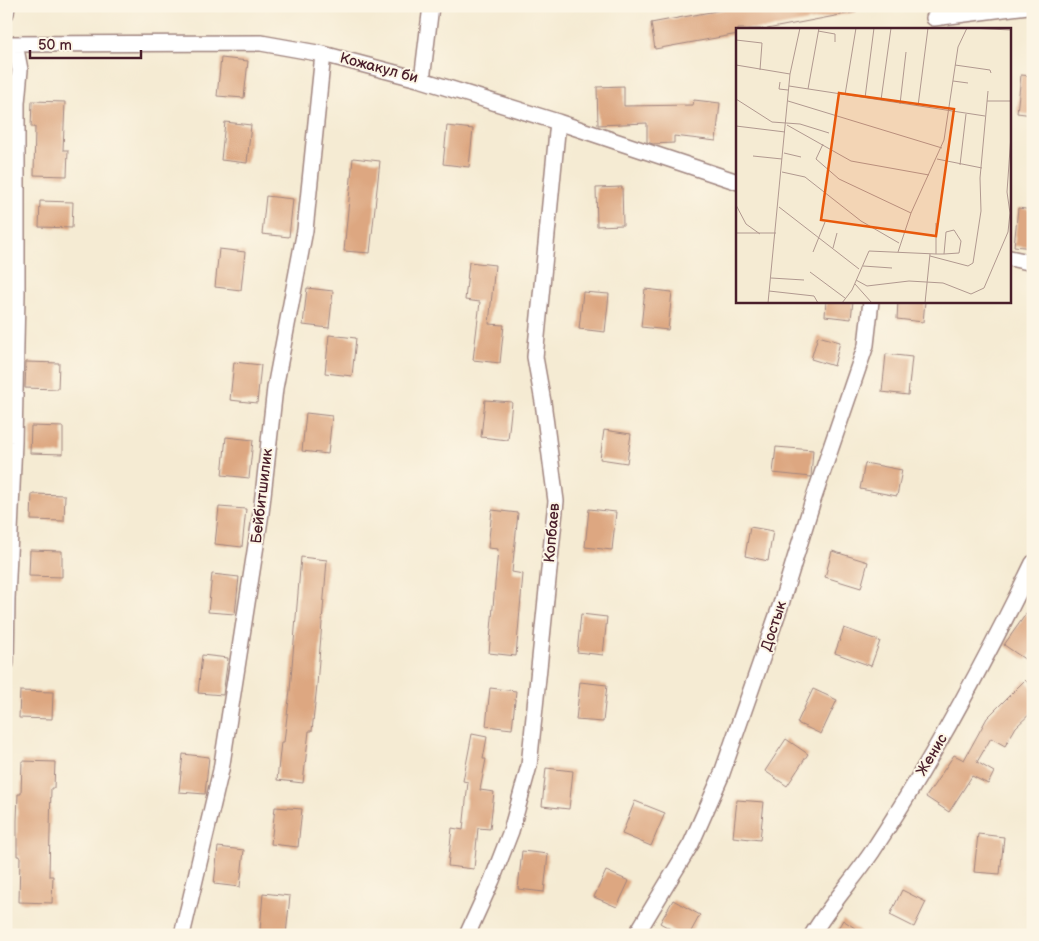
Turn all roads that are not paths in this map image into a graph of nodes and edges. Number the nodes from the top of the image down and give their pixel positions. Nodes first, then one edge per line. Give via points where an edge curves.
1 (7, 6) edge
2 (430, 6) edge
3 (1028, 6) edge
4 (6, 12) edge
5 (934, 18) dead end
6 (6, 46) edge
7 (323, 54) junction
8 (422, 80) junction
9 (558, 122) junction
10 (736, 181) edge
11 (1012, 258) edge
12 (1033, 263) edge
13 (12, 294) edge
14 (871, 302) edge
15 (10, 442) edge
16 (1033, 563) edge
17 (6, 599) edge
18 (6, 662) edge
19 (182, 935) edge
20 (467, 935) edge
21 (636, 935) edge
22 (812, 935) edge

1 - 4 street
2 - 8 street
3 - 5 street
6 - 7 street, Кожакул би via 261,43
6 - 13 street via 17,54 20,70
7 - 8 street, Кожакул би
7 - 19 street, Бейбитшилик via 305,230 275,388 261,513 221,770
8 - 9 street, Кожакул би
9 - 10 street, Кожакул би
9 - 20 street, Копбаев via 535,358 556,502 529,766 511,831
11 - 12 street
13 - 15 street
14 - 21 street, Достык via 866,345 782,604 721,776 691,844
15 - 17 street
16 - 22 street, Женис via 942,739 871,852
17 - 18 street

